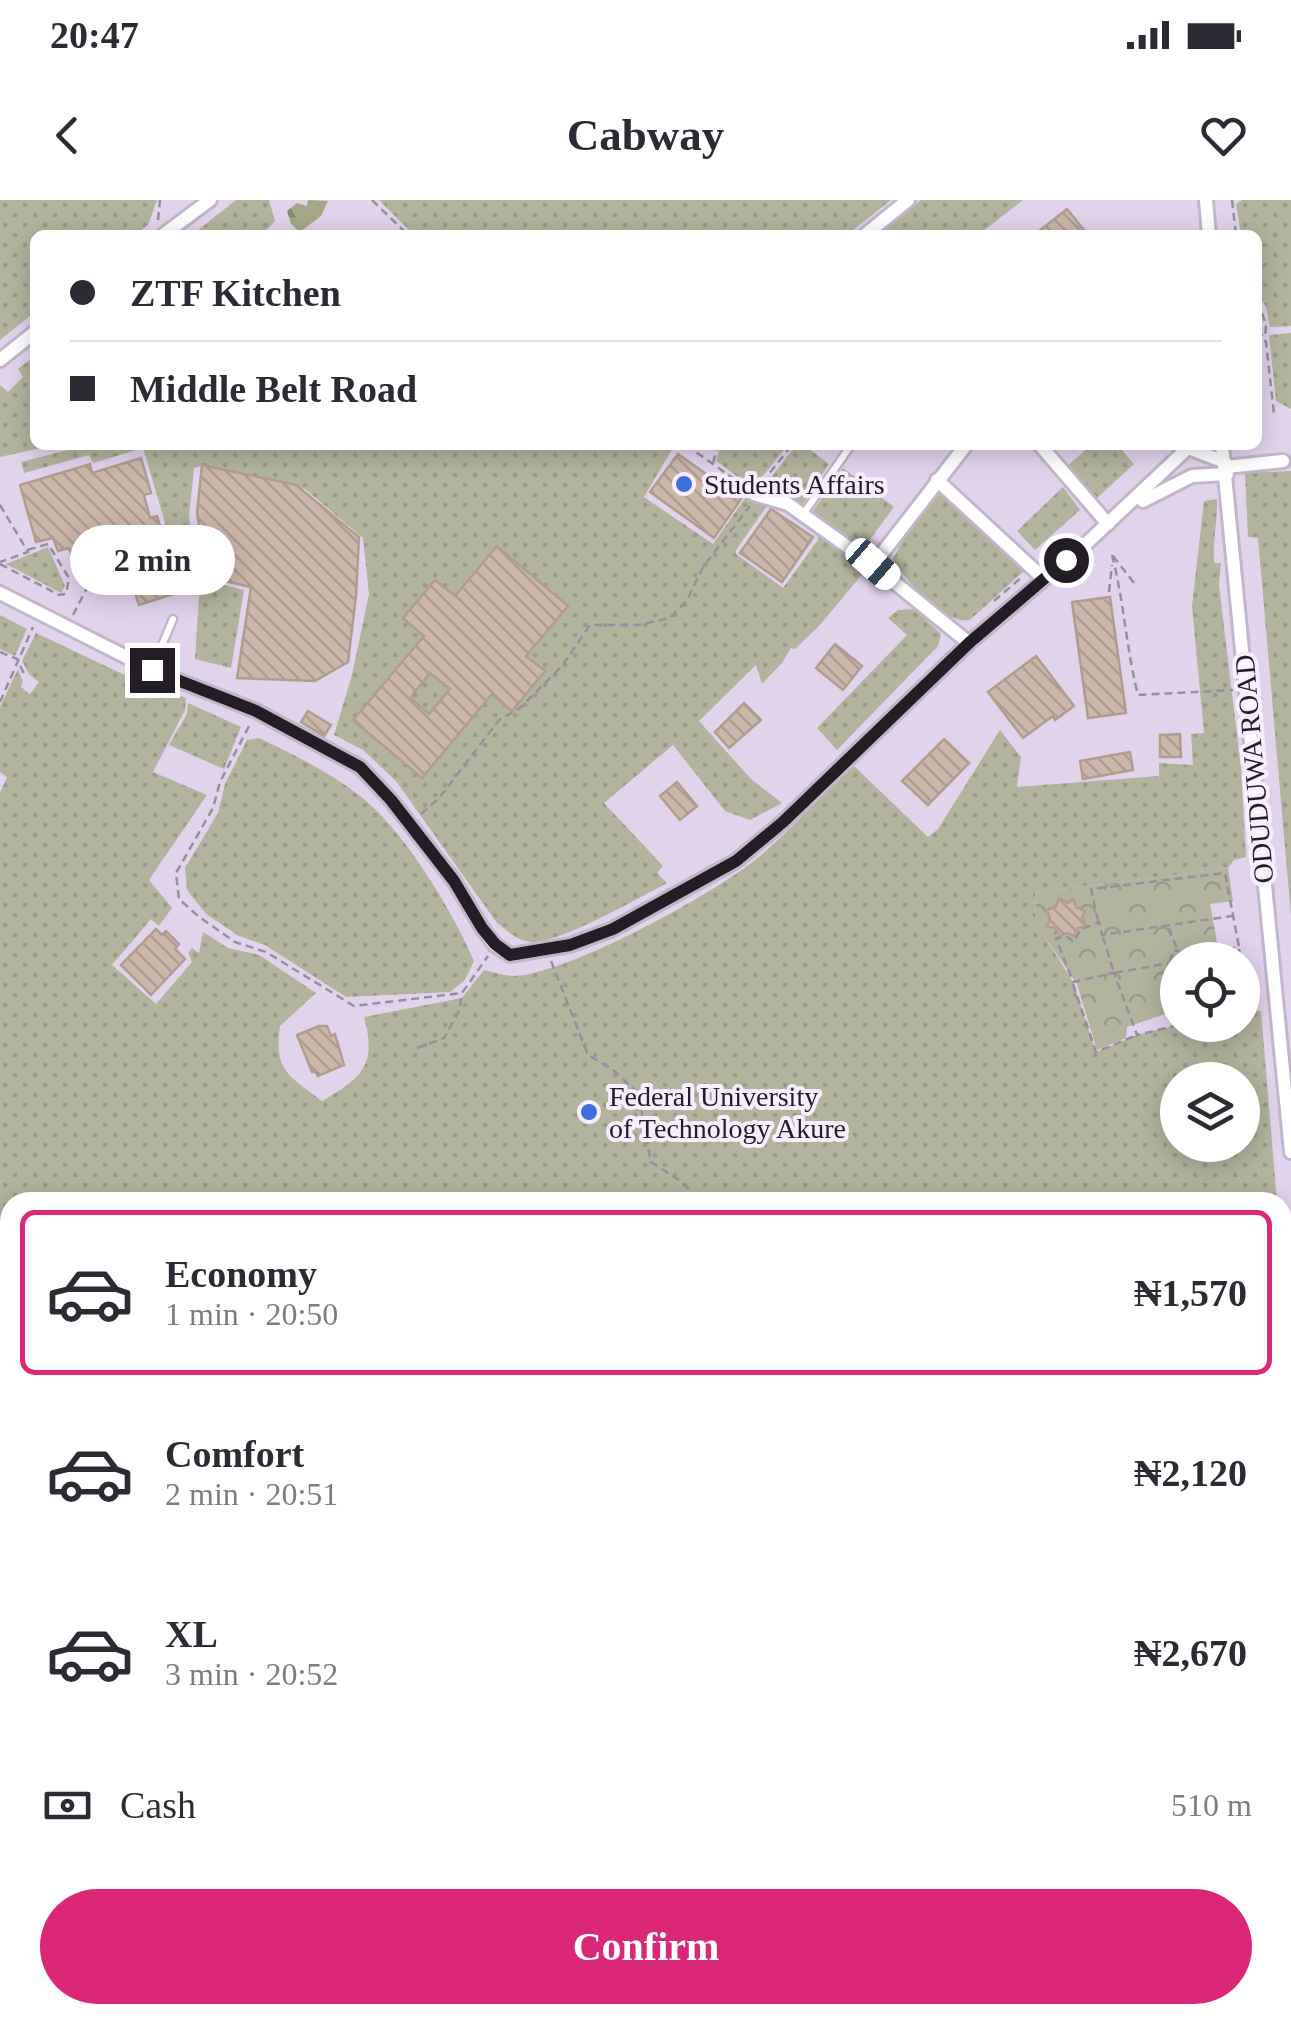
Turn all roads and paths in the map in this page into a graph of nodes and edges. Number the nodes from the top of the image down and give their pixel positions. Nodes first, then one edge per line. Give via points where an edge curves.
1 (160, 200) edge
2 (210, 200) edge
3 (372, 200) edge
4 (908, 200) edge
5 (1206, 200) edge
6 (1232, 200) edge
7 (161, 228) edge
8 (403, 230) edge
9 (871, 230) edge
10 (1209, 230) edge
11 (1235, 230) edge
12 (1262, 313) edge
13 (30, 336) edge
14 (1262, 336) edge
15 (1264, 340) junction
16 (0, 360) edge
17 (1274, 414) dead end
18 (693, 450) edge
19 (717, 450) edge
20 (788, 450) edge
21 (848, 450) edge
22 (962, 450) edge
23 (1044, 450) edge
24 (1186, 450) edge
25 (1197, 450) edge
26 (1223, 450) edge
27 (1283, 460) dead end
28 (713, 464) junction
29 (1226, 468) junction
30 (938, 480) junction
31 (758, 496) junction
32 (780, 499) junction
33 (0, 505) edge
34 (803, 514) junction
35 (1108, 524) junction
36 (26, 550) junction
37 (1112, 555) junction
38 (0, 563) edge
39 (873, 564) junction
40 (1032, 568) junction
41 (1044, 579) junction
42 (1134, 582) dead end
43 (88, 586) dead end
44 (1109, 592) dead end
45 (0, 593) edge
46 (990, 606) dead end
47 (173, 619) dead end
48 (76, 621) dead end
49 (32, 627) dead end
50 (969, 643) junction
51 (0, 652) edge
52 (17, 660) junction
53 (152, 670) junction
54 (25, 676) dead end
55 (1247, 689) junction
56 (0, 702) edge
57 (256, 711) junction
58 (408, 824) junction
59 (1232, 916) junction
60 (1098, 922) junction
61 (1168, 925) junction
62 (1102, 935) junction
63 (1174, 942) edge
64 (1237, 942) edge
65 (495, 944) junction
66 (546, 950) junction
67 (1160, 964) edge
68 (1114, 973) junction
69 (1073, 982) junction
70 (462, 993) junction
71 (1160, 1029) edge
72 (1137, 1035) junction
73 (417, 1048) dead end
74 (1291, 1152) edge
75 (692, 1192) edge

1 - 7 path
2 - 7 street
3 - 8 path
4 - 9 street
5 - 10 street
6 - 11 path
12 - 15 path
13 - 16 street
14 - 15 path
15 - 17 path
18 - 28 path
19 - 28 path
20 - 32 path via 768,475
21 - 34 lane
22 - 30 street
23 - 35 street
24 - 35 street
25 - 29 street
26 - 29 street, ODUDUWA ROAD
27 - 29 street
28 - 31 path
29 - 35 street via 1155,493
29 - 55 street, ODUDUWA ROAD
30 - 39 street
30 - 40 street
31 - 32 street
31 - 58 path via 670,618 590,624 562,666 499,720 440,797
32 - 34 street
33 - 36 path
34 - 39 street
35 - 41 street
36 - 38 path
36 - 38 path via 48,544 69,578 66,594
37 - 42 path
37 - 44 path
37 - 55 path via 1138,695
39 - 50 street
40 - 41 street
40 - 46 path
41 - 50 street
43 - 48 path via 73,613
45 - 53 street
47 - 53 lane
49 - 52 path
50 - 66 street via 736,861 613,929
51 - 52 path
52 - 54 path
52 - 56 path
53 - 57 street
55 - 74 street, ODUDUWA ROAD
57 - 58 street via 360,767
57 - 70 path via 214,808 176,873 179,898 236,942 266,952 354,1006
58 - 65 street
59 - 60 path via 1225,873 1202,874 1091,890
59 - 61 path
59 - 64 path
60 - 62 path
60 - 69 path via 1080,930 1074,942 1056,938
61 - 62 path
61 - 63 path
62 - 68 path
65 - 66 street via 510,955
65 - 70 path
66 - 75 path via 588,1055 638,1093 650,1162
67 - 68 path
68 - 69 path
68 - 72 path
69 - 72 path via 1096,1052
70 - 73 path via 444,1038
71 - 72 path

